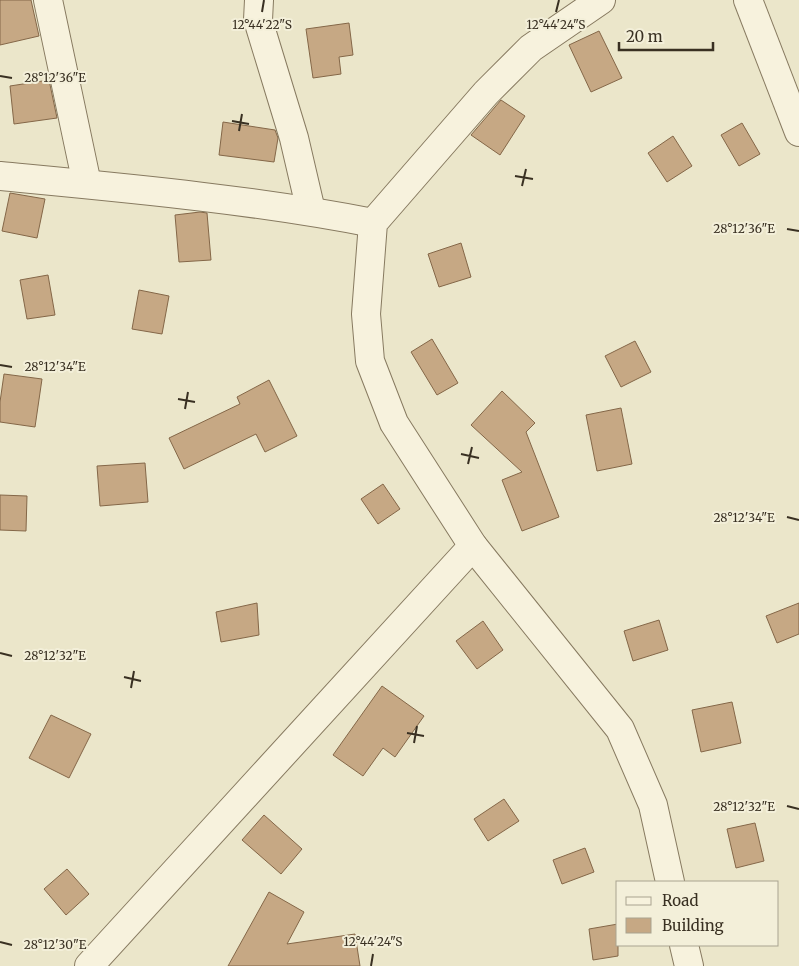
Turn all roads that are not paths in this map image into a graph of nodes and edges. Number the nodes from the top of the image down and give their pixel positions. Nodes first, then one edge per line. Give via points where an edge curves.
1 (48, 0) edge
2 (259, 0) edge
3 (601, 0) edge
4 (748, 0) edge
5 (799, 132) edge
6 (0, 176) edge
7 (87, 184) junction
8 (311, 211) junction
9 (373, 223) junction
10 (472, 546) junction
11 (670, 881) edge
12 (684, 946) edge
13 (89, 966) edge
14 (689, 966) edge

1 - 7 street
2 - 8 street via 258,20 294,138
3 - 9 street via 531,48 486,93
4 - 5 street
6 - 7 street
7 - 8 street
8 - 9 street
9 - 10 street via 366,314 370,361 394,423
10 - 11 street via 620,729 652,805
10 - 13 street
12 - 14 street

